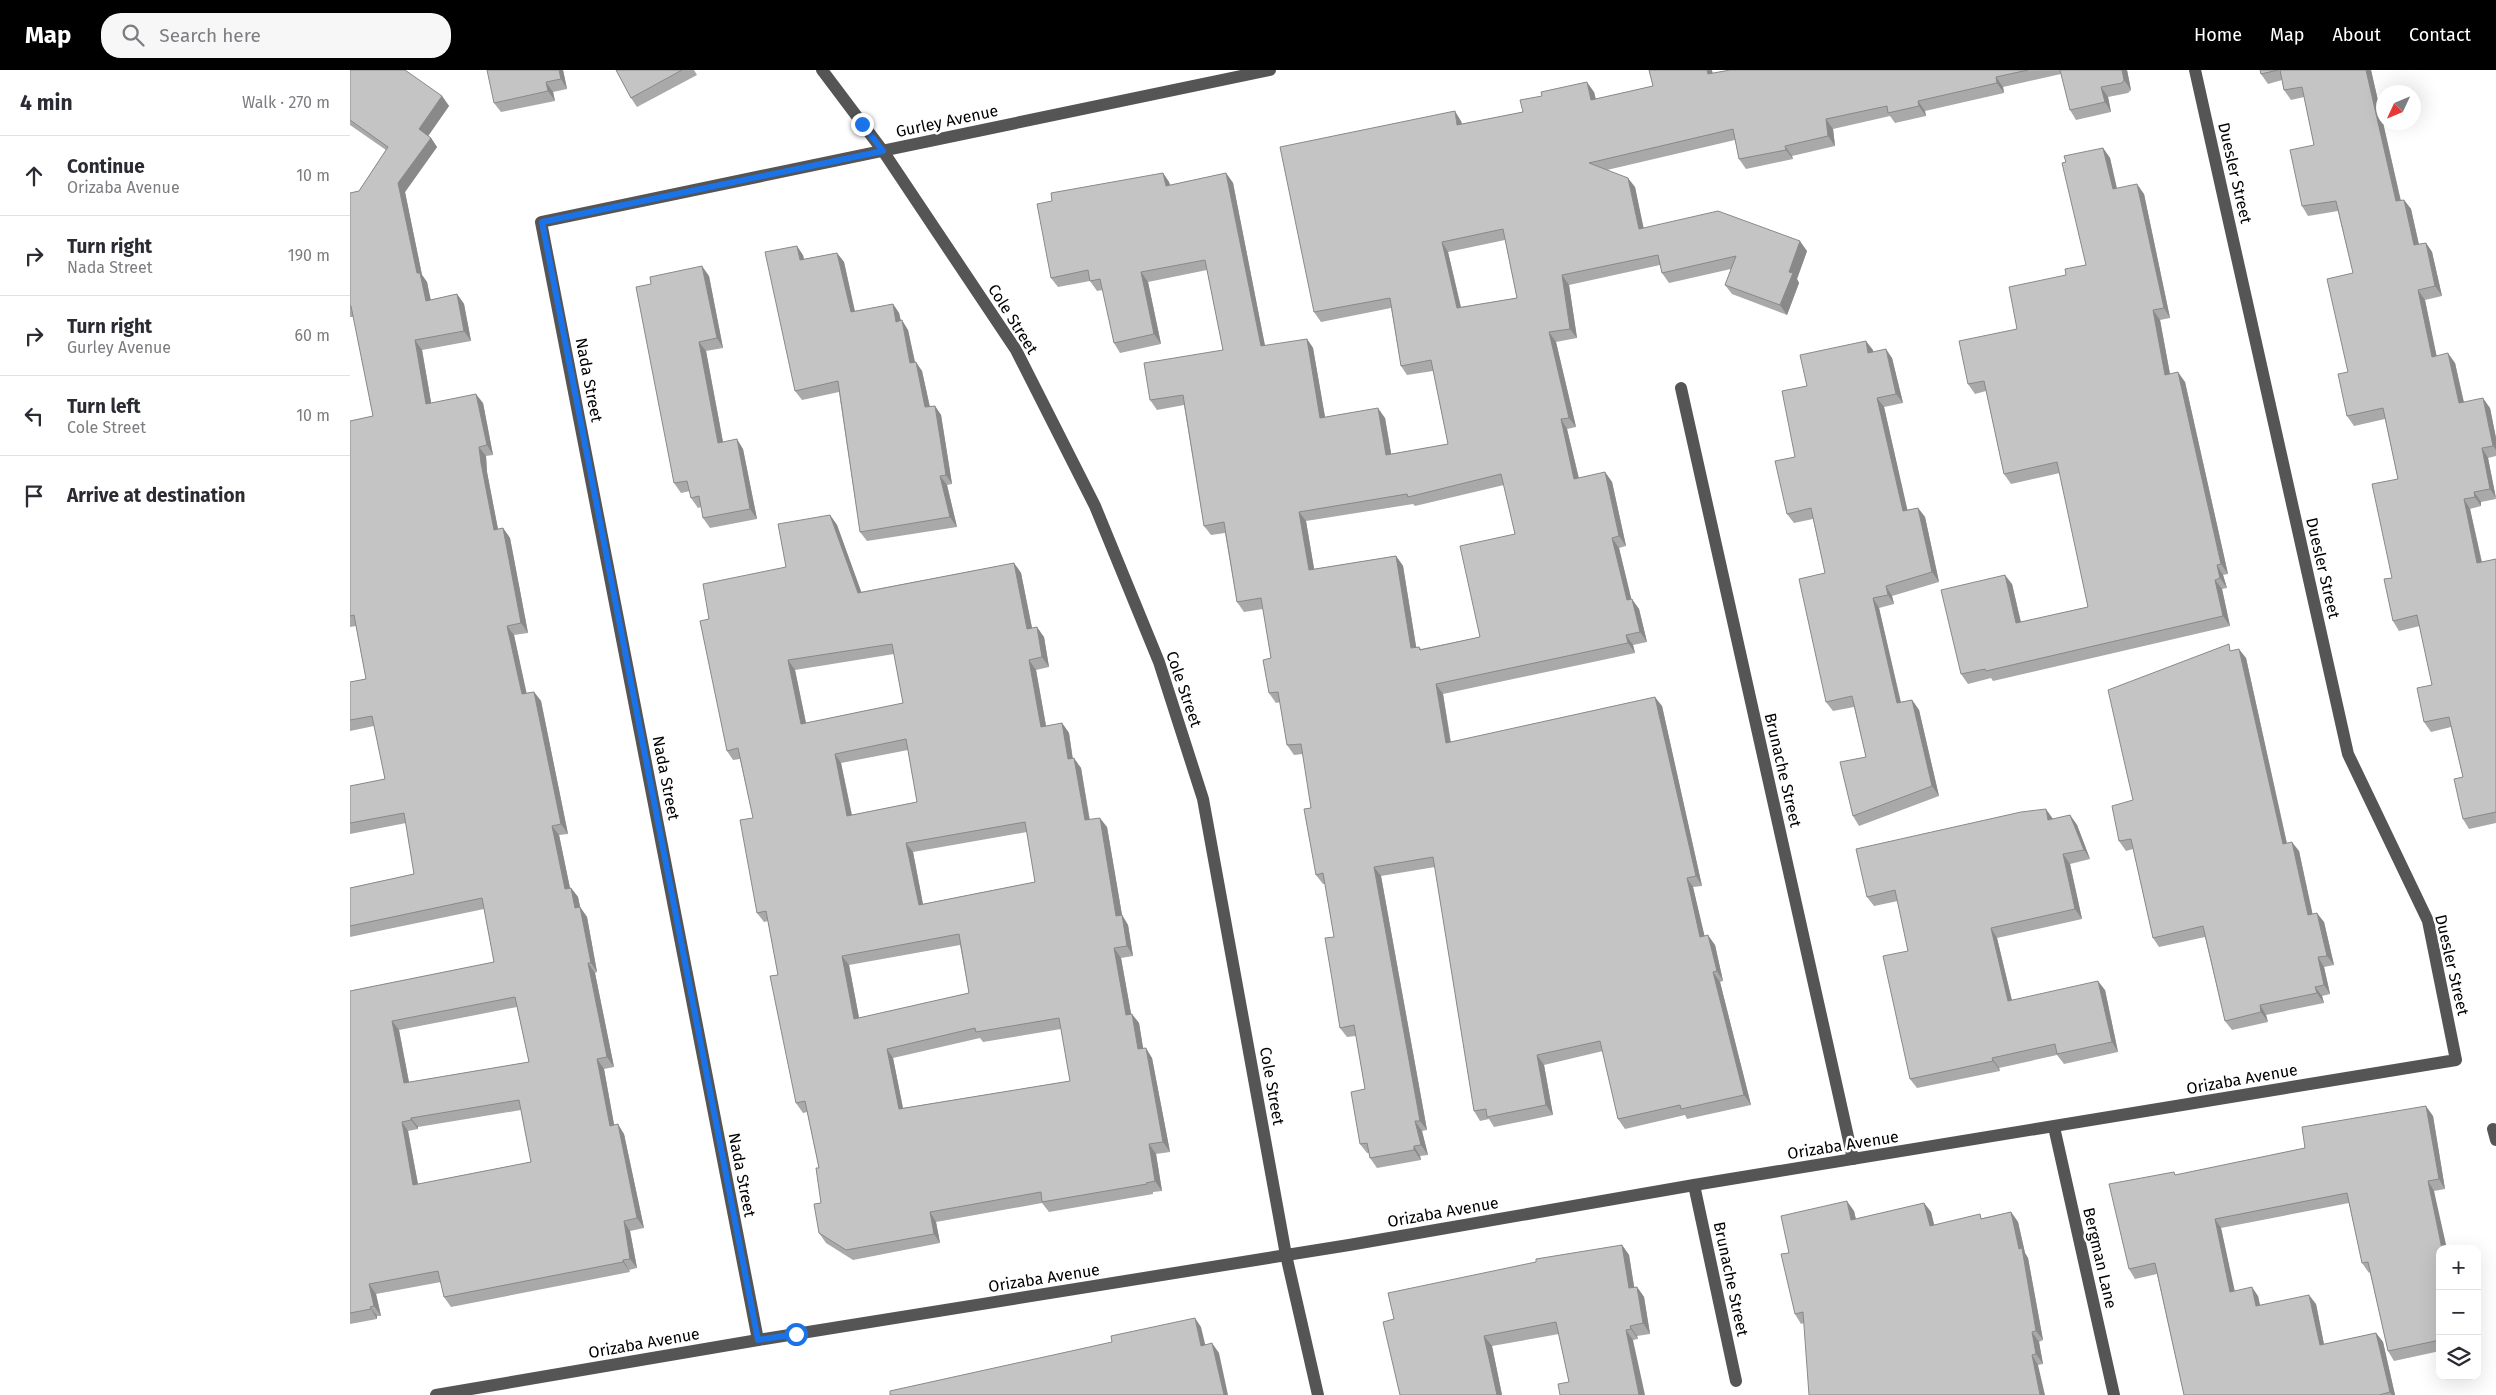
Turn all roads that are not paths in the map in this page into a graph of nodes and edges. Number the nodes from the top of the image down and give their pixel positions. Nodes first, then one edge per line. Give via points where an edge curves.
1 (822, 70) edge
2 (1270, 70) edge
3 (2195, 70) edge
4 (883, 151) junction
5 (542, 222) joint
6 (1681, 388) dead end
7 (2456, 1060) joint
8 (2054, 1127) junction
9 (1853, 1159) junction
10 (1694, 1184) junction
11 (1286, 1255) junction
12 (758, 1340) junction
13 (1736, 1381) dead end
14 (436, 1395) edge
15 (1318, 1395) edge
16 (2114, 1395) edge

1 - 4 street, Cole Street
2 - 4 street, Gurley Avenue
3 - 7 street, Duesler Street via 2348,754 2428,922
4 - 5 street, Gurley Avenue
4 - 11 street, Cole Street via 1016,350 1094,506 1159,662 1203,799
5 - 12 street, Nada Street
6 - 9 street, Brunache Street
7 - 8 street, Orizaba Avenue
8 - 9 street, Orizaba Avenue
8 - 16 street, Bergman Lane
9 - 10 street, Orizaba Avenue
10 - 11 street, Orizaba Avenue
10 - 13 street, Brunache Street
11 - 12 street, Orizaba Avenue
11 - 15 street, Cole Street
12 - 14 street, Orizaba Avenue

